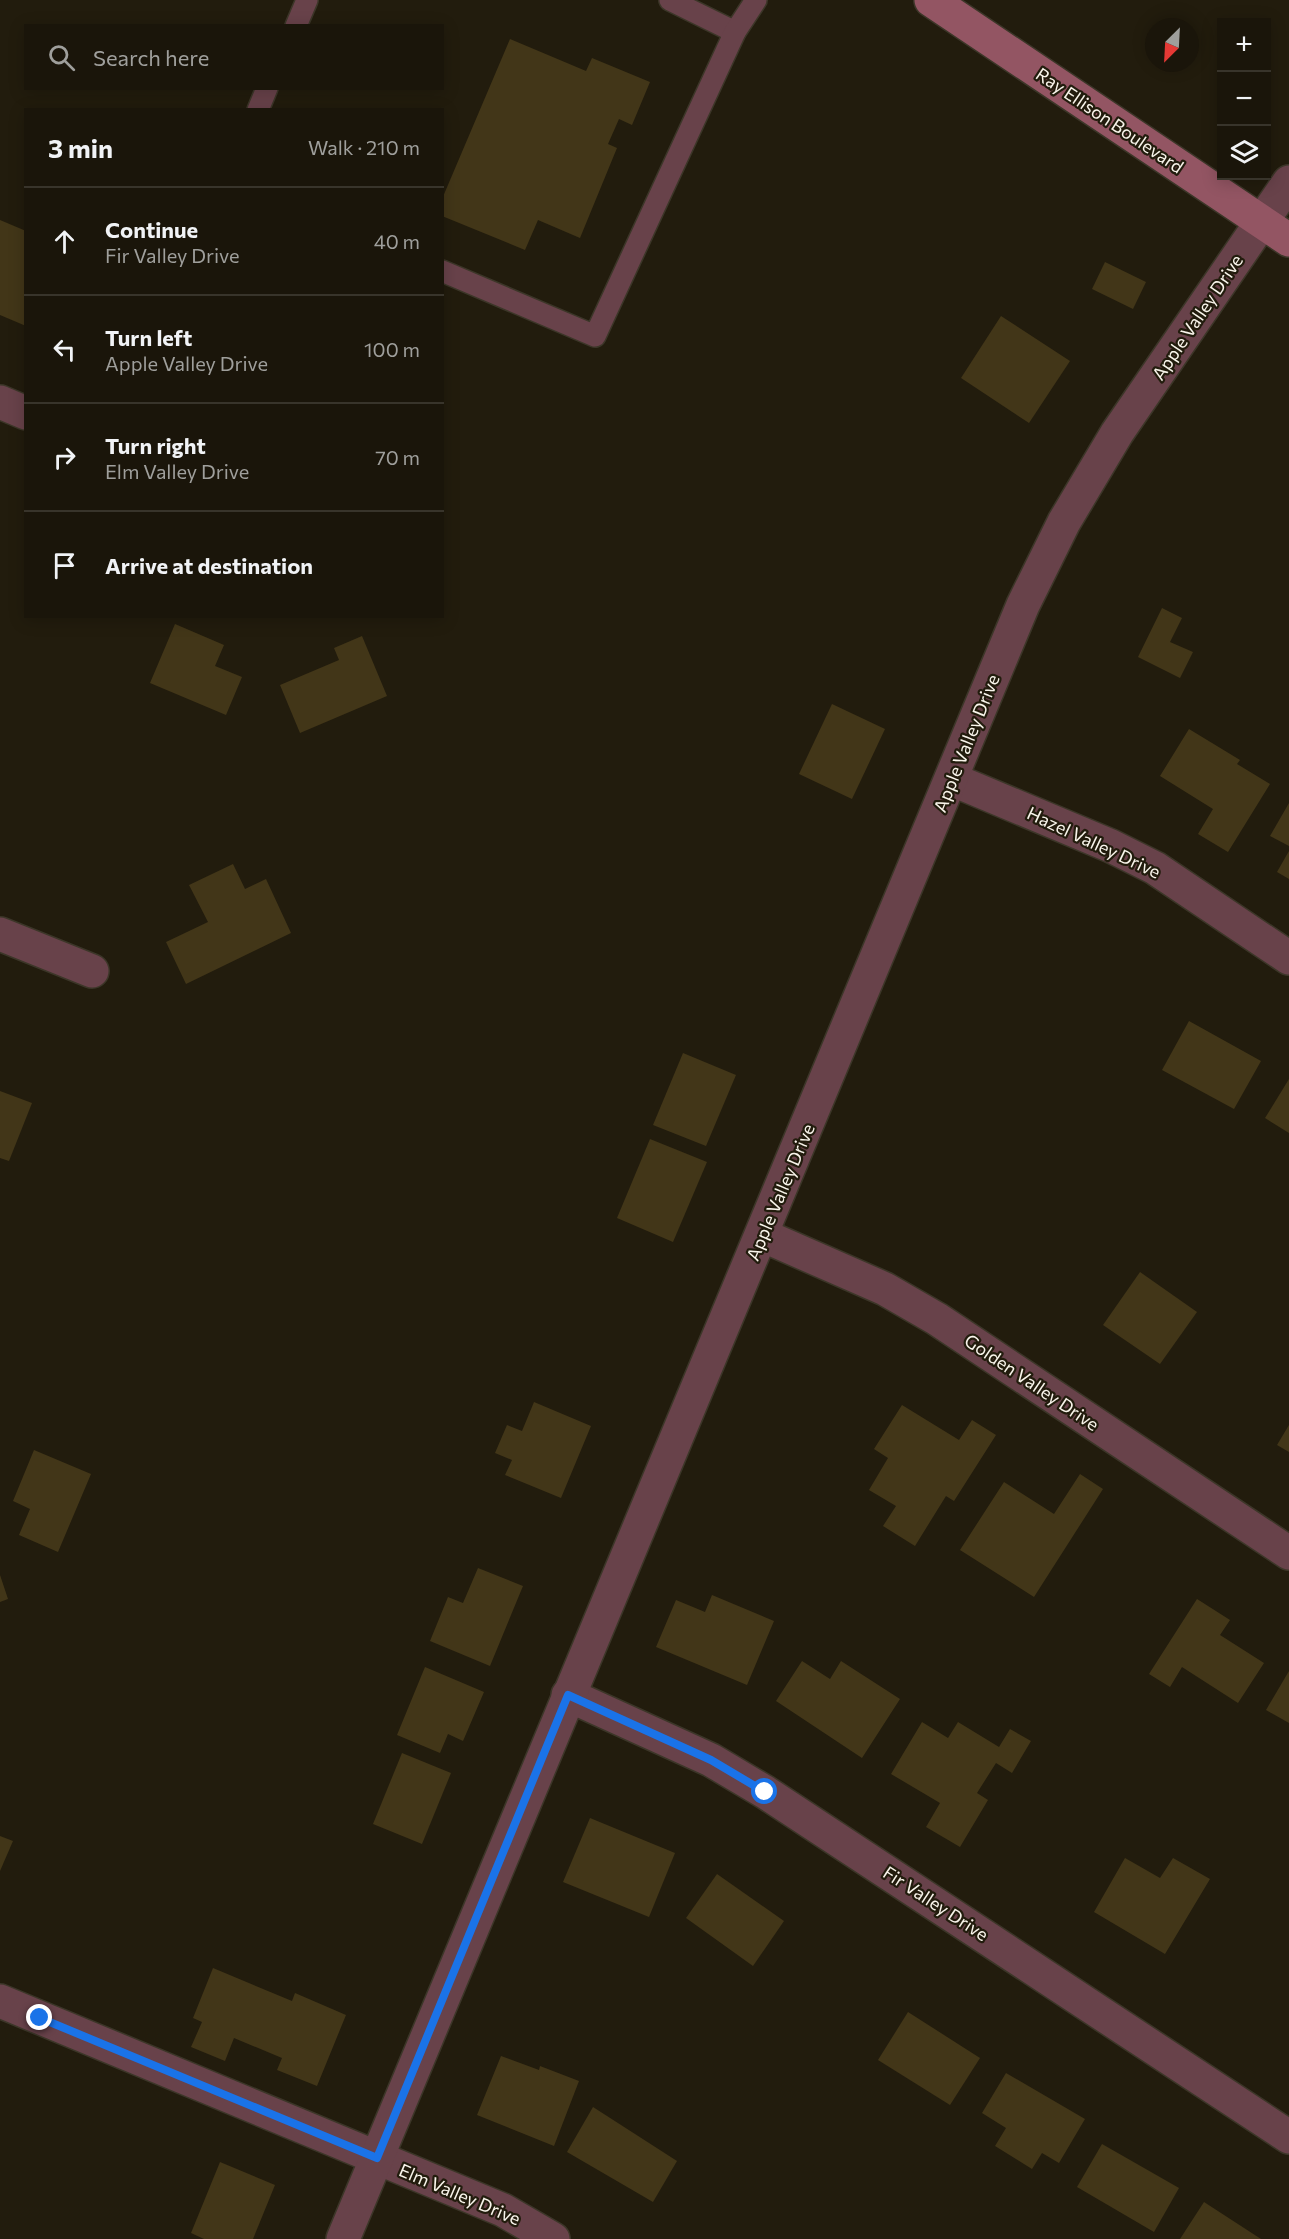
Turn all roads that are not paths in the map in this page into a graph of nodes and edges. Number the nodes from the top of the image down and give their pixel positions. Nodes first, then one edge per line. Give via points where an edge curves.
1 (307, 0) edge
2 (670, 0) edge
3 (756, 0) edge
4 (931, 0) edge
5 (297, 24) edge
6 (735, 32) junction
7 (266, 90) edge
8 (259, 108) edge
9 (1289, 182) edge
10 (1262, 221) junction
11 (1289, 240) edge
12 (444, 272) edge
13 (0, 402) edge
14 (24, 412) edge
15 (951, 779) junction
16 (0, 934) edge
17 (1289, 958) edge
18 (92, 971) dead end
19 (762, 1235) junction
20 (1289, 1552) edge
21 (568, 1695) junction
22 (0, 2001) edge
23 (1289, 2137) edge
24 (377, 2158) junction
25 (343, 2239) edge
26 (553, 2239) edge

1 - 5 lane
2 - 6 lane
3 - 6 lane
4 - 10 main road, Ray Ellison Boulevard
6 - 12 lane via 595,336
7 - 8 lane
9 - 10 street, Apple Valley Drive
10 - 11 main road, Ray Ellison Boulevard
10 - 15 street, Apple Valley Drive via 1117,433 1064,522 1023,605
13 - 14 street
15 - 17 street, Hazel Valley Drive via 1155,868
15 - 19 street, Apple Valley Drive
16 - 18 street
19 - 20 street, Golden Valley Drive via 885,1288 937,1319
19 - 21 street, Apple Valley Drive
21 - 23 street, Fir Valley Drive via 711,1760 765,1792
21 - 24 street, Apple Valley Drive
22 - 24 street, Elm Valley Drive
24 - 25 street, Apple Valley Drive
24 - 26 street, Elm Valley Drive via 504,2210

